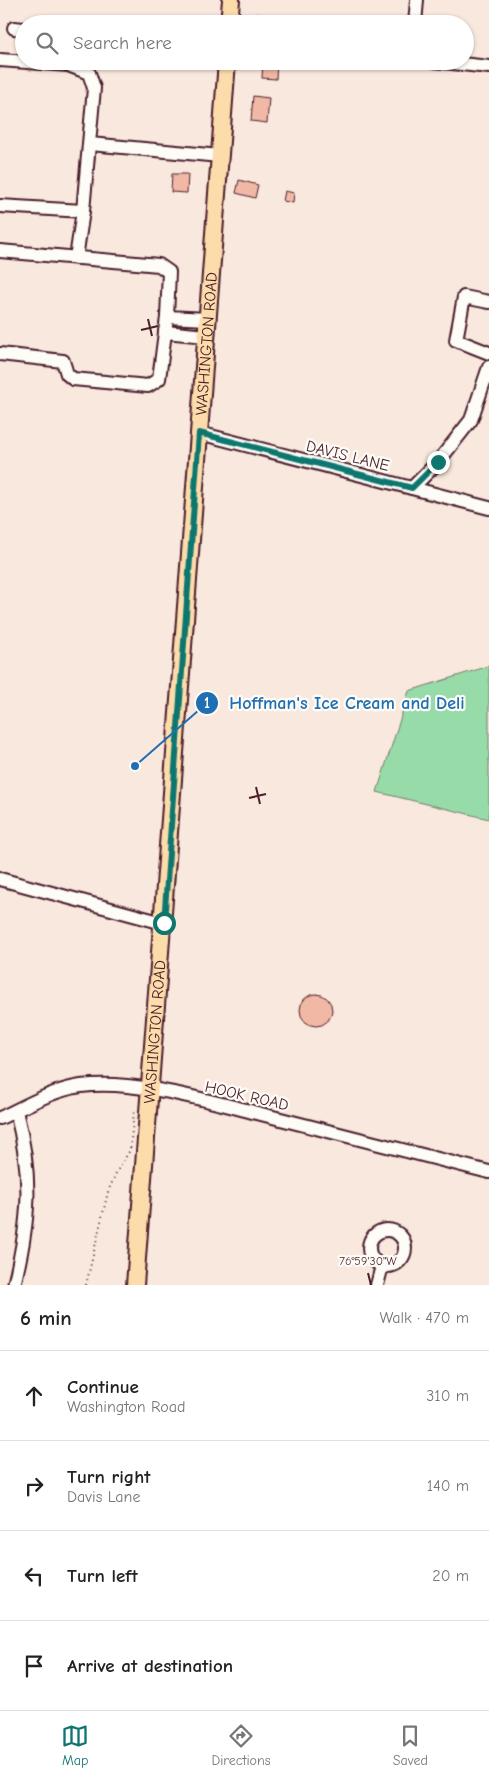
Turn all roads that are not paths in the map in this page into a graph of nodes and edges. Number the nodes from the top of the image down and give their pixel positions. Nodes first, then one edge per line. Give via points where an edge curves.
1 (231, 0) edge
2 (417, 0) edge
3 (230, 15) edge
4 (416, 15) edge
5 (0, 60) edge
6 (15, 61) edge
7 (474, 65) edge
8 (489, 67) edge
9 (81, 70) edge
10 (226, 70) edge
11 (90, 144) junction
12 (220, 156) junction
13 (0, 206) edge
14 (83, 211) junction
15 (0, 251) edge
16 (76, 258) junction
17 (489, 302) edge
18 (167, 317) junction
19 (207, 327) junction
20 (165, 332) junction
21 (489, 353) edge
22 (0, 354) edge
23 (489, 367) edge
24 (199, 433) junction
25 (412, 488) junction
26 (489, 508) edge
27 (0, 879) edge
28 (164, 923) junction
29 (143, 1089) junction
30 (16, 1111) junction
31 (0, 1118) edge
32 (489, 1172) edge
33 (382, 1266) dead end
34 (14, 1285) edge
35 (135, 1285) edge
36 (378, 1285) edge

1 - 3 main road
2 - 4 street
5 - 6 street
7 - 8 street
9 - 11 street via 89,73 94,88
10 - 12 main road, WASHINGTON ROAD
11 - 12 street
11 - 14 street
12 - 19 main road, WASHINGTON ROAD
13 - 14 street
14 - 16 street
15 - 16 street
16 - 18 street via 159,265 169,272
17 - 21 street via 464,297 456,340
18 - 19 street
18 - 20 street
19 - 20 street
19 - 24 main road, WASHINGTON ROAD
20 - 22 street via 159,379 148,386 73,379 67,374 63,361
23 - 25 street via 471,420 438,462
24 - 25 street, DAVIS LANE
24 - 28 main road, WASHINGTON ROAD
25 - 26 street, DAVIS LANE
27 - 28 street
28 - 29 main road, WASHINGTON ROAD
29 - 30 street, HOOK ROAD via 80,1086 56,1092
29 - 32 street, HOOK ROAD via 236,1108
29 - 35 main road, WASHINGTON ROAD
30 - 31 street, HOOK ROAD
30 - 34 street via 23,1139 29,1194 24,1244
33 - 36 street

